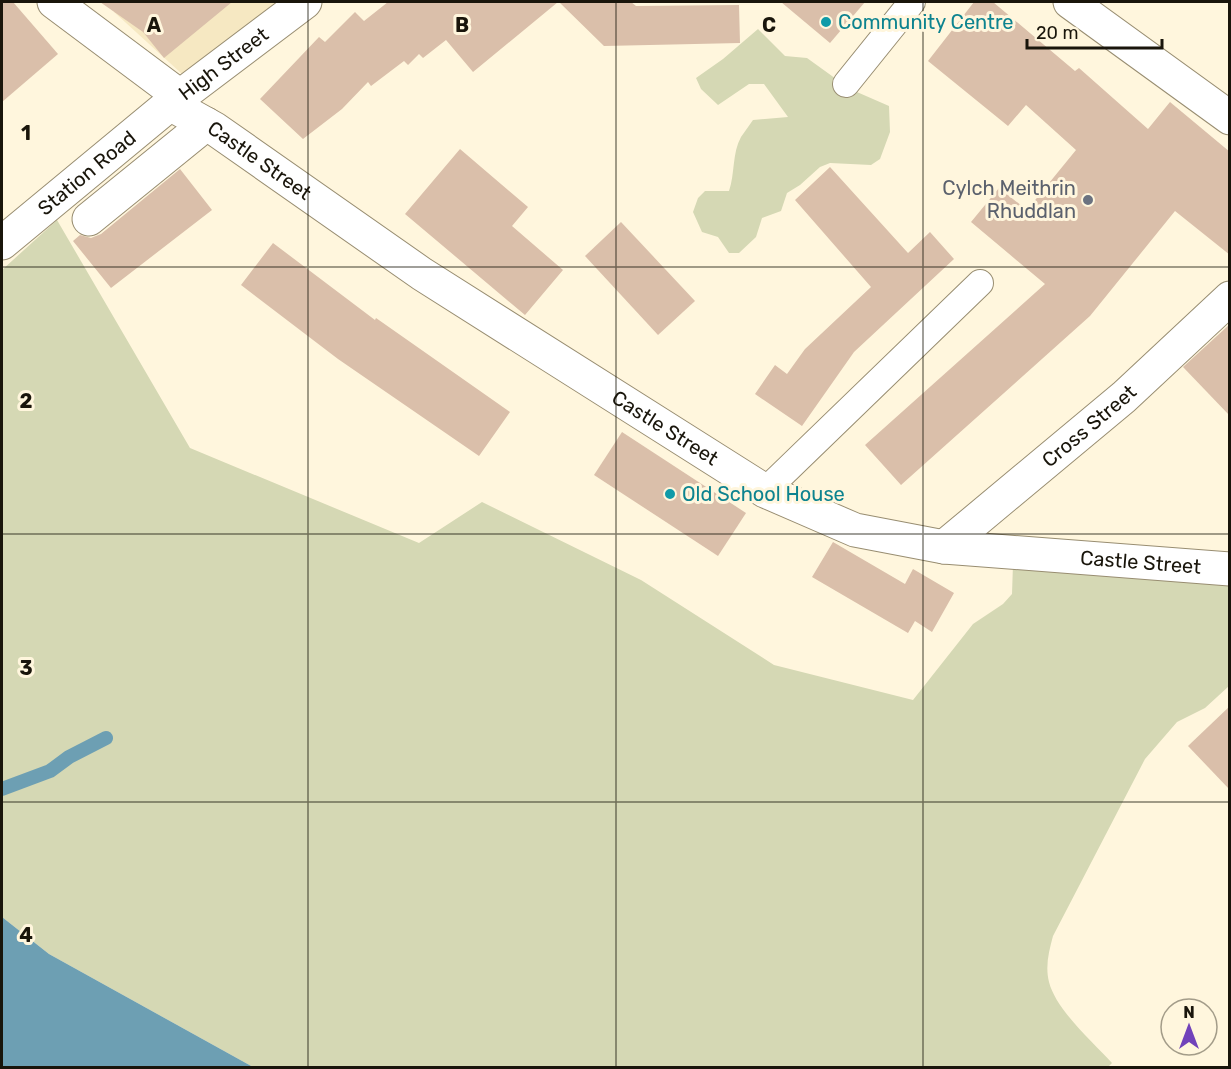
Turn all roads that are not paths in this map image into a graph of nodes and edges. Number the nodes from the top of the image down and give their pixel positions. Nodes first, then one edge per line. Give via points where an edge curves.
1 (54, 2) edge
2 (305, 2) edge
3 (912, 2) edge
4 (1071, 2) edge
5 (846, 84) dead end
6 (175, 100) junction
7 (1230, 118) edge
8 (206, 124) junction
9 (89, 219) dead end
10 (2, 243) edge
11 (980, 283) dead end
12 (1230, 298) edge
13 (765, 491) junction
14 (944, 547) junction
15 (1230, 569) edge

1 - 6 street, Castle Street
2 - 6 street, High Street
3 - 5 lane
4 - 7 street
6 - 8 street, Castle Street
6 - 10 street, Station Road
8 - 9 street
8 - 13 street, Castle Street via 422,274
11 - 13 lane
12 - 14 street, Cross Street via 1124,397
13 - 14 street, Castle Street via 855,530
14 - 15 street, Castle Street

